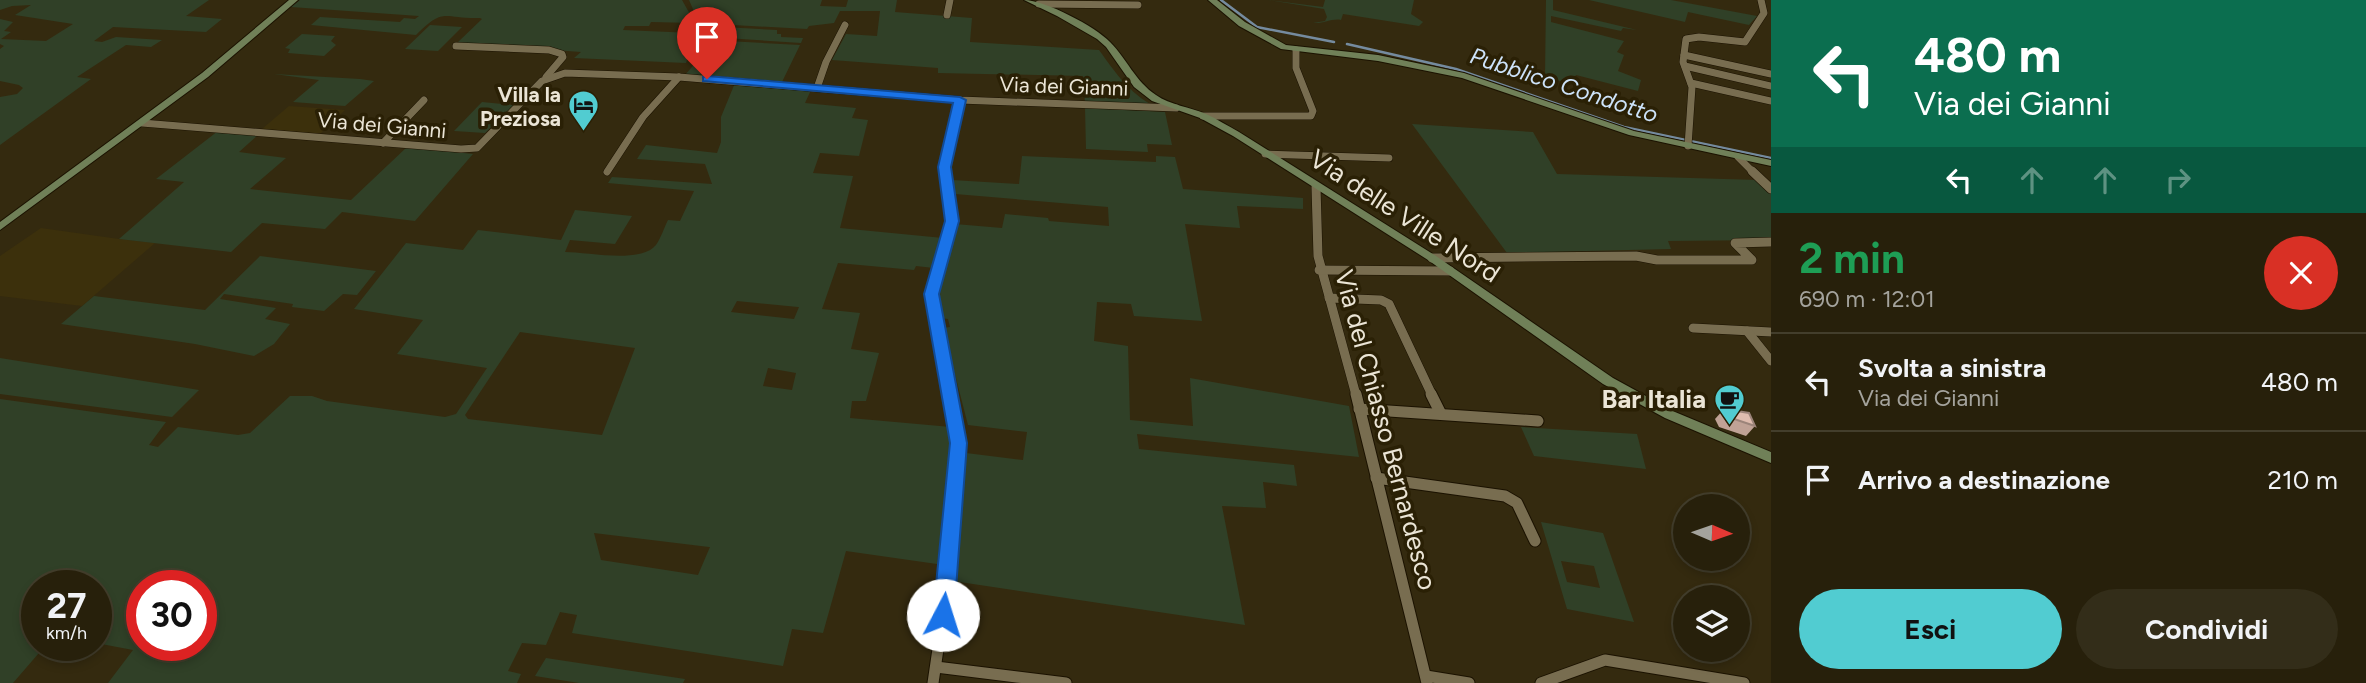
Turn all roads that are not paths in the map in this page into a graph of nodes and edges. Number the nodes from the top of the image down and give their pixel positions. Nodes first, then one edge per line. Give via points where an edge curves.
1 (294, 0) edge
2 (950, 0) edge
3 (1212, 0) edge
4 (1761, 0) edge
5 (1033, 2) edge
6 (1138, 5) dead end
7 (947, 15) dead end
8 (845, 25) dead end
9 (456, 46) dead end
10 (1296, 50) junction
11 (1684, 55) junction
12 (1685, 66) junction
13 (1771, 74) edge
14 (679, 77) junction
15 (542, 81) junction
16 (1691, 83) junction
17 (1771, 86) edge
18 (817, 88) junction
19 (424, 100) dead end
20 (960, 100) junction
21 (1771, 101) edge
22 (1177, 108) junction
23 (1203, 116) junction
24 (142, 123) junction
25 (383, 143) junction
26 (1687, 143) junction
27 (1265, 154) junction
28 (1738, 157) junction
29 (1389, 158) dead end
30 (1771, 163) edge
31 (607, 172) dead end
32 (1316, 187) junction
33 (1771, 189) edge
34 (0, 227) edge
35 (1771, 242) edge
36 (1432, 258) junction
37 (1319, 270) junction
38 (1450, 271) junction
39 (1329, 298) junction
40 (1693, 328) dead end
41 (1747, 331) junction
42 (1771, 332) edge
43 (1771, 360) edge
44 (1359, 409) junction
45 (1441, 414) junction
46 (1538, 421) dead end
47 (1771, 458) edge
48 (1376, 478) junction
49 (1535, 541) dead end
50 (936, 667) junction
51 (1427, 679) edge
52 (933, 683) edge
53 (1066, 683) edge
54 (1469, 683) edge
55 (1541, 683) edge
56 (1744, 683) edge

1 - 24 street
2 - 7 street
3 - 10 street via 1261,36
4 - 11 street via 1764,13 1748,40 1689,38
5 - 6 street
5 - 22 street, Via delle Ville Nord via 1100,37 1138,85
8 - 18 street
9 - 15 street via 562,54
10 - 23 street via 1296,68 1311,116
10 - 26 street via 1378,58 1464,76 1632,133
11 - 12 street
11 - 13 street
12 - 16 street
12 - 17 street
14 - 15 street, Via dei Gianni via 565,73
14 - 18 street, Via dei Gianni
14 - 31 street via 643,117
15 - 25 street, Via dei Gianni via 477,148
16 - 21 street
16 - 26 street
18 - 20 street, Via dei Gianni
19 - 25 street
20 - 22 street, Via dei Gianni
20 - 50 street via 945,167 952,221 932,294 959,443
22 - 23 street, Via delle Ville Nord
23 - 27 street, Via delle Ville Nord
24 - 25 street, Via dei Gianni
24 - 34 street
26 - 28 street
27 - 29 street
27 - 32 street, Via delle Ville Nord
28 - 30 street
28 - 33 street
32 - 36 street, Via delle Ville Nord
32 - 37 street, Via del Chiasso Bernardesco via 1314,232
35 - 36 street via 1735,243 1752,260
36 - 38 street, Via delle Ville Nord
37 - 38 street
37 - 39 street, Via del Chiasso Bernardesco
38 - 47 street, Via delle Ville Nord via 1637,399
39 - 44 street, Via del Chiasso Bernardesco
39 - 45 street via 1389,304
40 - 41 street
41 - 42 street
41 - 43 street
44 - 45 street
44 - 48 street, Via del Chiasso Bernardesco
45 - 46 street
48 - 49 street via 1505,496 1517,503
48 - 51 street, Via del Chiasso Bernardesco
50 - 52 street
50 - 53 street
51 - 54 street
55 - 56 street via 1605,660

